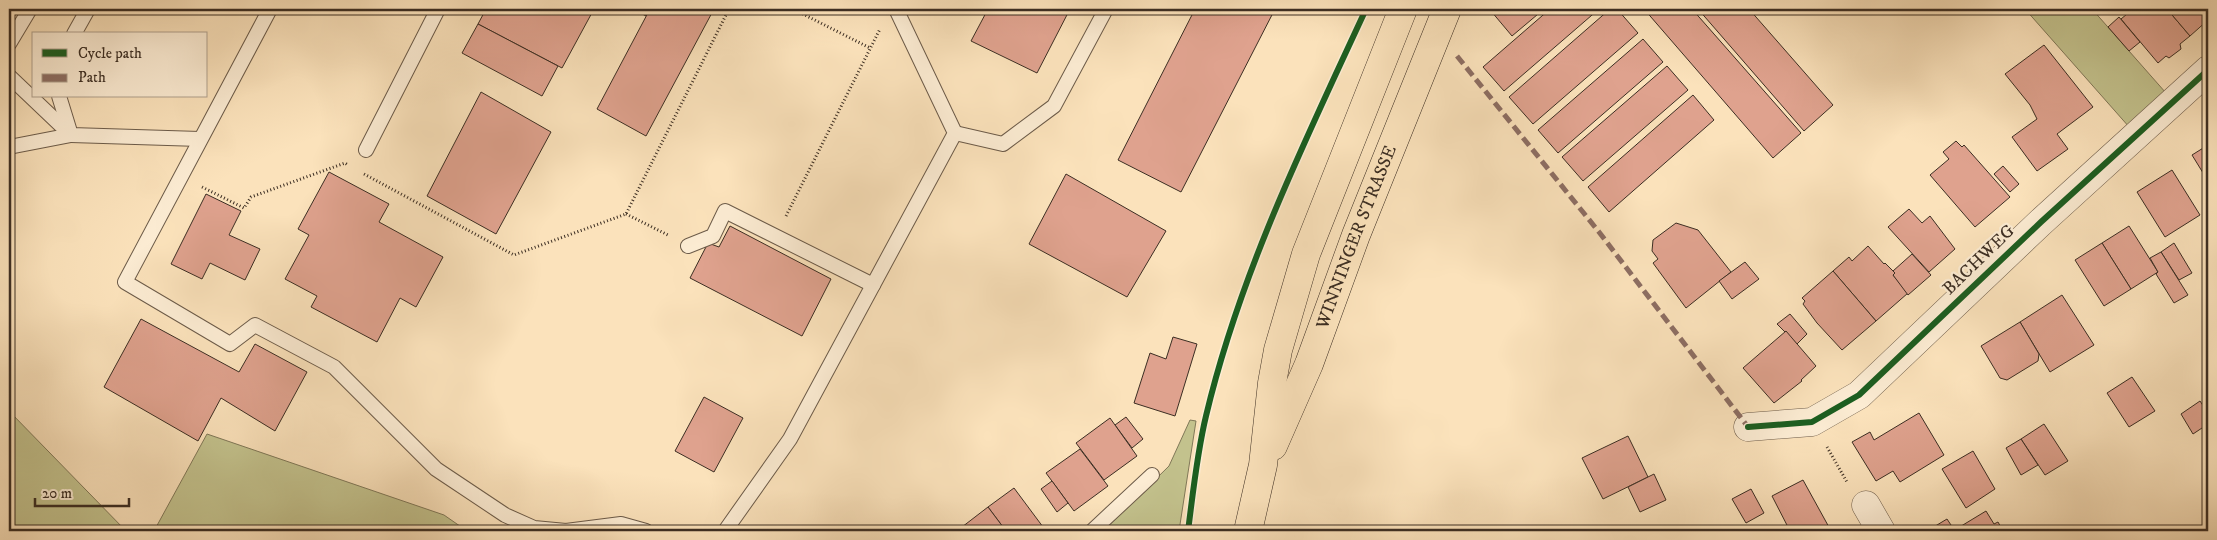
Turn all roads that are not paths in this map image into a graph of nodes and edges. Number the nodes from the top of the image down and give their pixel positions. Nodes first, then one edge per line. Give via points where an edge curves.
1 (30, 9) edge
2 (88, 9) edge
3 (270, 9) edge
4 (438, 9) edge
5 (896, 9) edge
6 (1106, 9) edge
7 (1403, 9) edge
8 (1447, 9) edge
9 (75, 32) edge
10 (9, 44) edge
11 (2208, 70) edge
12 (9, 76) edge
13 (60, 98) edge
14 (954, 133) junction
15 (71, 136) junction
16 (200, 139) junction
17 (9, 146) edge
18 (366, 150) dead end
19 (688, 246) road end
20 (873, 285) junction
21 (1748, 427) dead end
22 (1263, 465) junction
23 (1152, 475) dead end
24 (1866, 505) road end
25 (646, 531) edge
26 (724, 531) edge
27 (1092, 531) edge
28 (1248, 531) edge
29 (1881, 531) edge

1 - 10 lane
2 - 9 lane
3 - 16 lane
4 - 18 lane
5 - 14 lane
6 - 14 lane via 1054,106 1003,144
7 - 22 main road, WINNINGER STRASSE via 1294,291 1272,383
8 - 22 main road, WINNINGER STRASSE via 1356,235 1309,364
11 - 21 street, BACHWEG via 2041,222 1860,395 1812,422
12 - 15 lane
13 - 15 lane
14 - 20 lane
15 - 16 lane
15 - 17 lane
16 - 25 lane via 125,282 230,344 255,324 334,367 436,469 505,516 534,528 566,531 621,524
19 - 20 lane via 713,236 725,212
20 - 26 lane via 790,439
22 - 28 main road, WINNINGER STRASSE
23 - 27 lane
24 - 29 street

